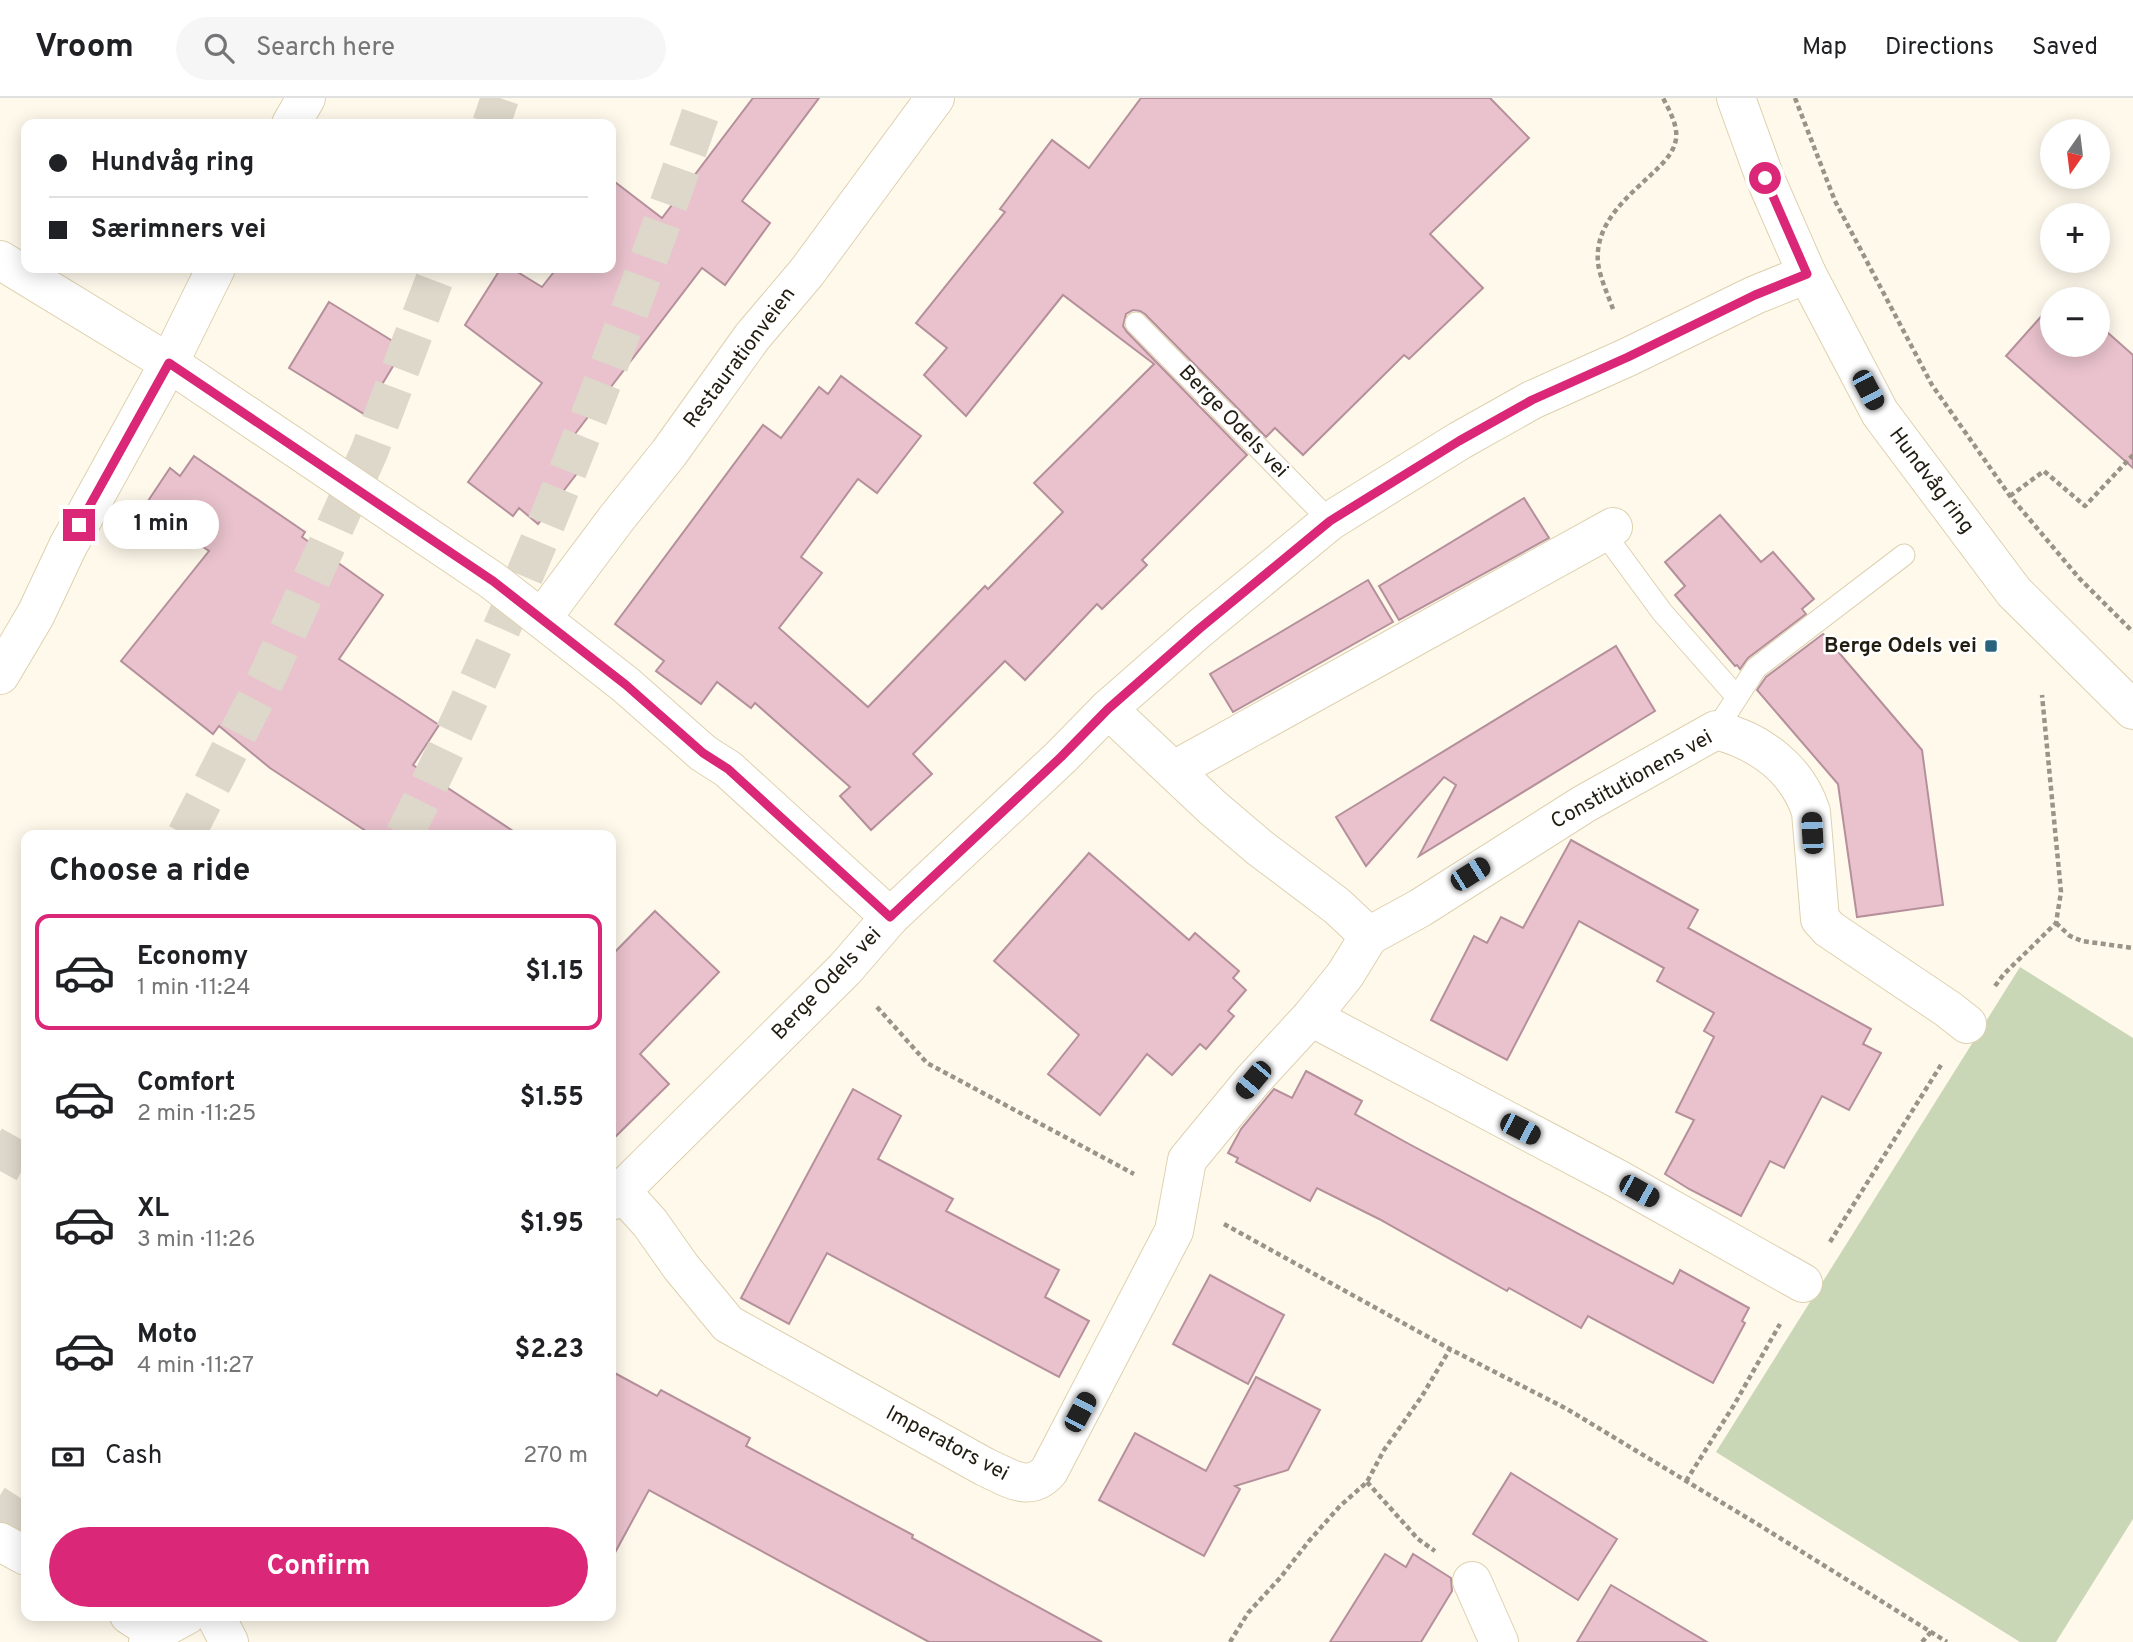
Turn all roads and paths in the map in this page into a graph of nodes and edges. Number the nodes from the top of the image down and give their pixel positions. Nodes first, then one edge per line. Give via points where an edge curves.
1 (306, 98) edge
2 (935, 98) edge
3 (1663, 98) edge
4 (1736, 98) edge
5 (1796, 98) edge
6 (295, 119) edge
7 (0, 260) edge
8 (21, 273) edge
9 (21, 273) edge
10 (214, 273) edge
11 (1807, 274) junction
12 (1136, 323) dead end
13 (1628, 357) junction
14 (169, 363) junction
15 (2133, 456) edge
16 (2010, 496) junction
17 (1330, 521) junction
18 (1609, 530) joint
19 (1904, 555) dead end
20 (542, 618) junction
21 (2133, 632) edge
22 (0, 675) edge
23 (2042, 695) dead end
24 (1736, 696) junction
25 (1108, 709) junction
26 (2133, 710) edge
27 (1716, 730) junction
28 (1174, 769) junction
29 (890, 917) junction
30 (2056, 923) junction
31 (1369, 936) junction
32 (2133, 947) edge
33 (845, 970) junction
34 (1311, 1017) junction
35 (1967, 1024) junction
36 (616, 1196) edge
37 (1180, 1198) junction
38 (1803, 1283) junction
39 (1450, 1349) junction
40 (1367, 1482) junction
41 (1686, 1482) junction
42 (0, 1542) edge
43 (21, 1553) edge
44 (1472, 1581) joint
45 (218, 1621) edge
46 (1931, 1632) junction
47 (229, 1642) edge
48 (1230, 1642) edge
49 (1499, 1642) edge
50 (1922, 1642) edge
51 (1947, 1642) edge

1 - 6 street
2 - 20 street, Restaurationveien
3 - 13 path via 1674,120 1676,138 1670,156 1619,206 1604,226 1599,243 1598,263
4 - 11 street, Hundvåg ring
5 - 16 path via 1835,201 1894,316 1932,385
7 - 9 street
8 - 14 street
10 - 14 street
11 - 13 street, Berge Odels vei
11 - 26 street, Hundvåg ring via 1880,413 2014,592
12 - 17 lane, Berge Odels vei
13 - 17 street, Berge Odels vei via 1532,400
14 - 20 street via 444,546
14 - 22 street
15 - 16 path via 2085,506 2044,471
16 - 21 path via 2079,578
17 - 25 street, Berge Odels vei
18 - 24 lane via 1662,612
18 - 28 street
19 - 24 lane via 1756,668
20 - 29 street via 728,769
23 - 30 path via 2061,892
24 - 27 lane
25 - 28 street
25 - 29 street, Berge Odels vei
27 - 31 street, Constitutionens vei via 1584,804
27 - 35 street, Constitutionens vei via 1747,740 1773,756 1807,800 1821,919 1829,929
28 - 31 street via 1260,848 1338,906
29 - 33 street, Berge Odels vei
30 - 32 path via 2082,941
30 - 35 path via 2004,974
31 - 34 street, Constitutionens vei
33 - 36 street, Berge Odels vei
33 - 37 path via 927,1063
34 - 37 street, Constitutionens vei via 1187,1160
34 - 38 street via 1628,1184
35 - 38 path
36 - 37 street, Imperators vei via 650,1223 728,1324 985,1467 1031,1484 1049,1471 1156,1269 1174,1231
37 - 39 path
38 - 41 path
39 - 40 path
39 - 41 path via 1567,1409
40 - 44 path via 1418,1539
40 - 48 path via 1309,1541 1248,1613
41 - 46 path
42 - 43 street
44 - 49 street
45 - 47 street
46 - 50 path
46 - 51 path

